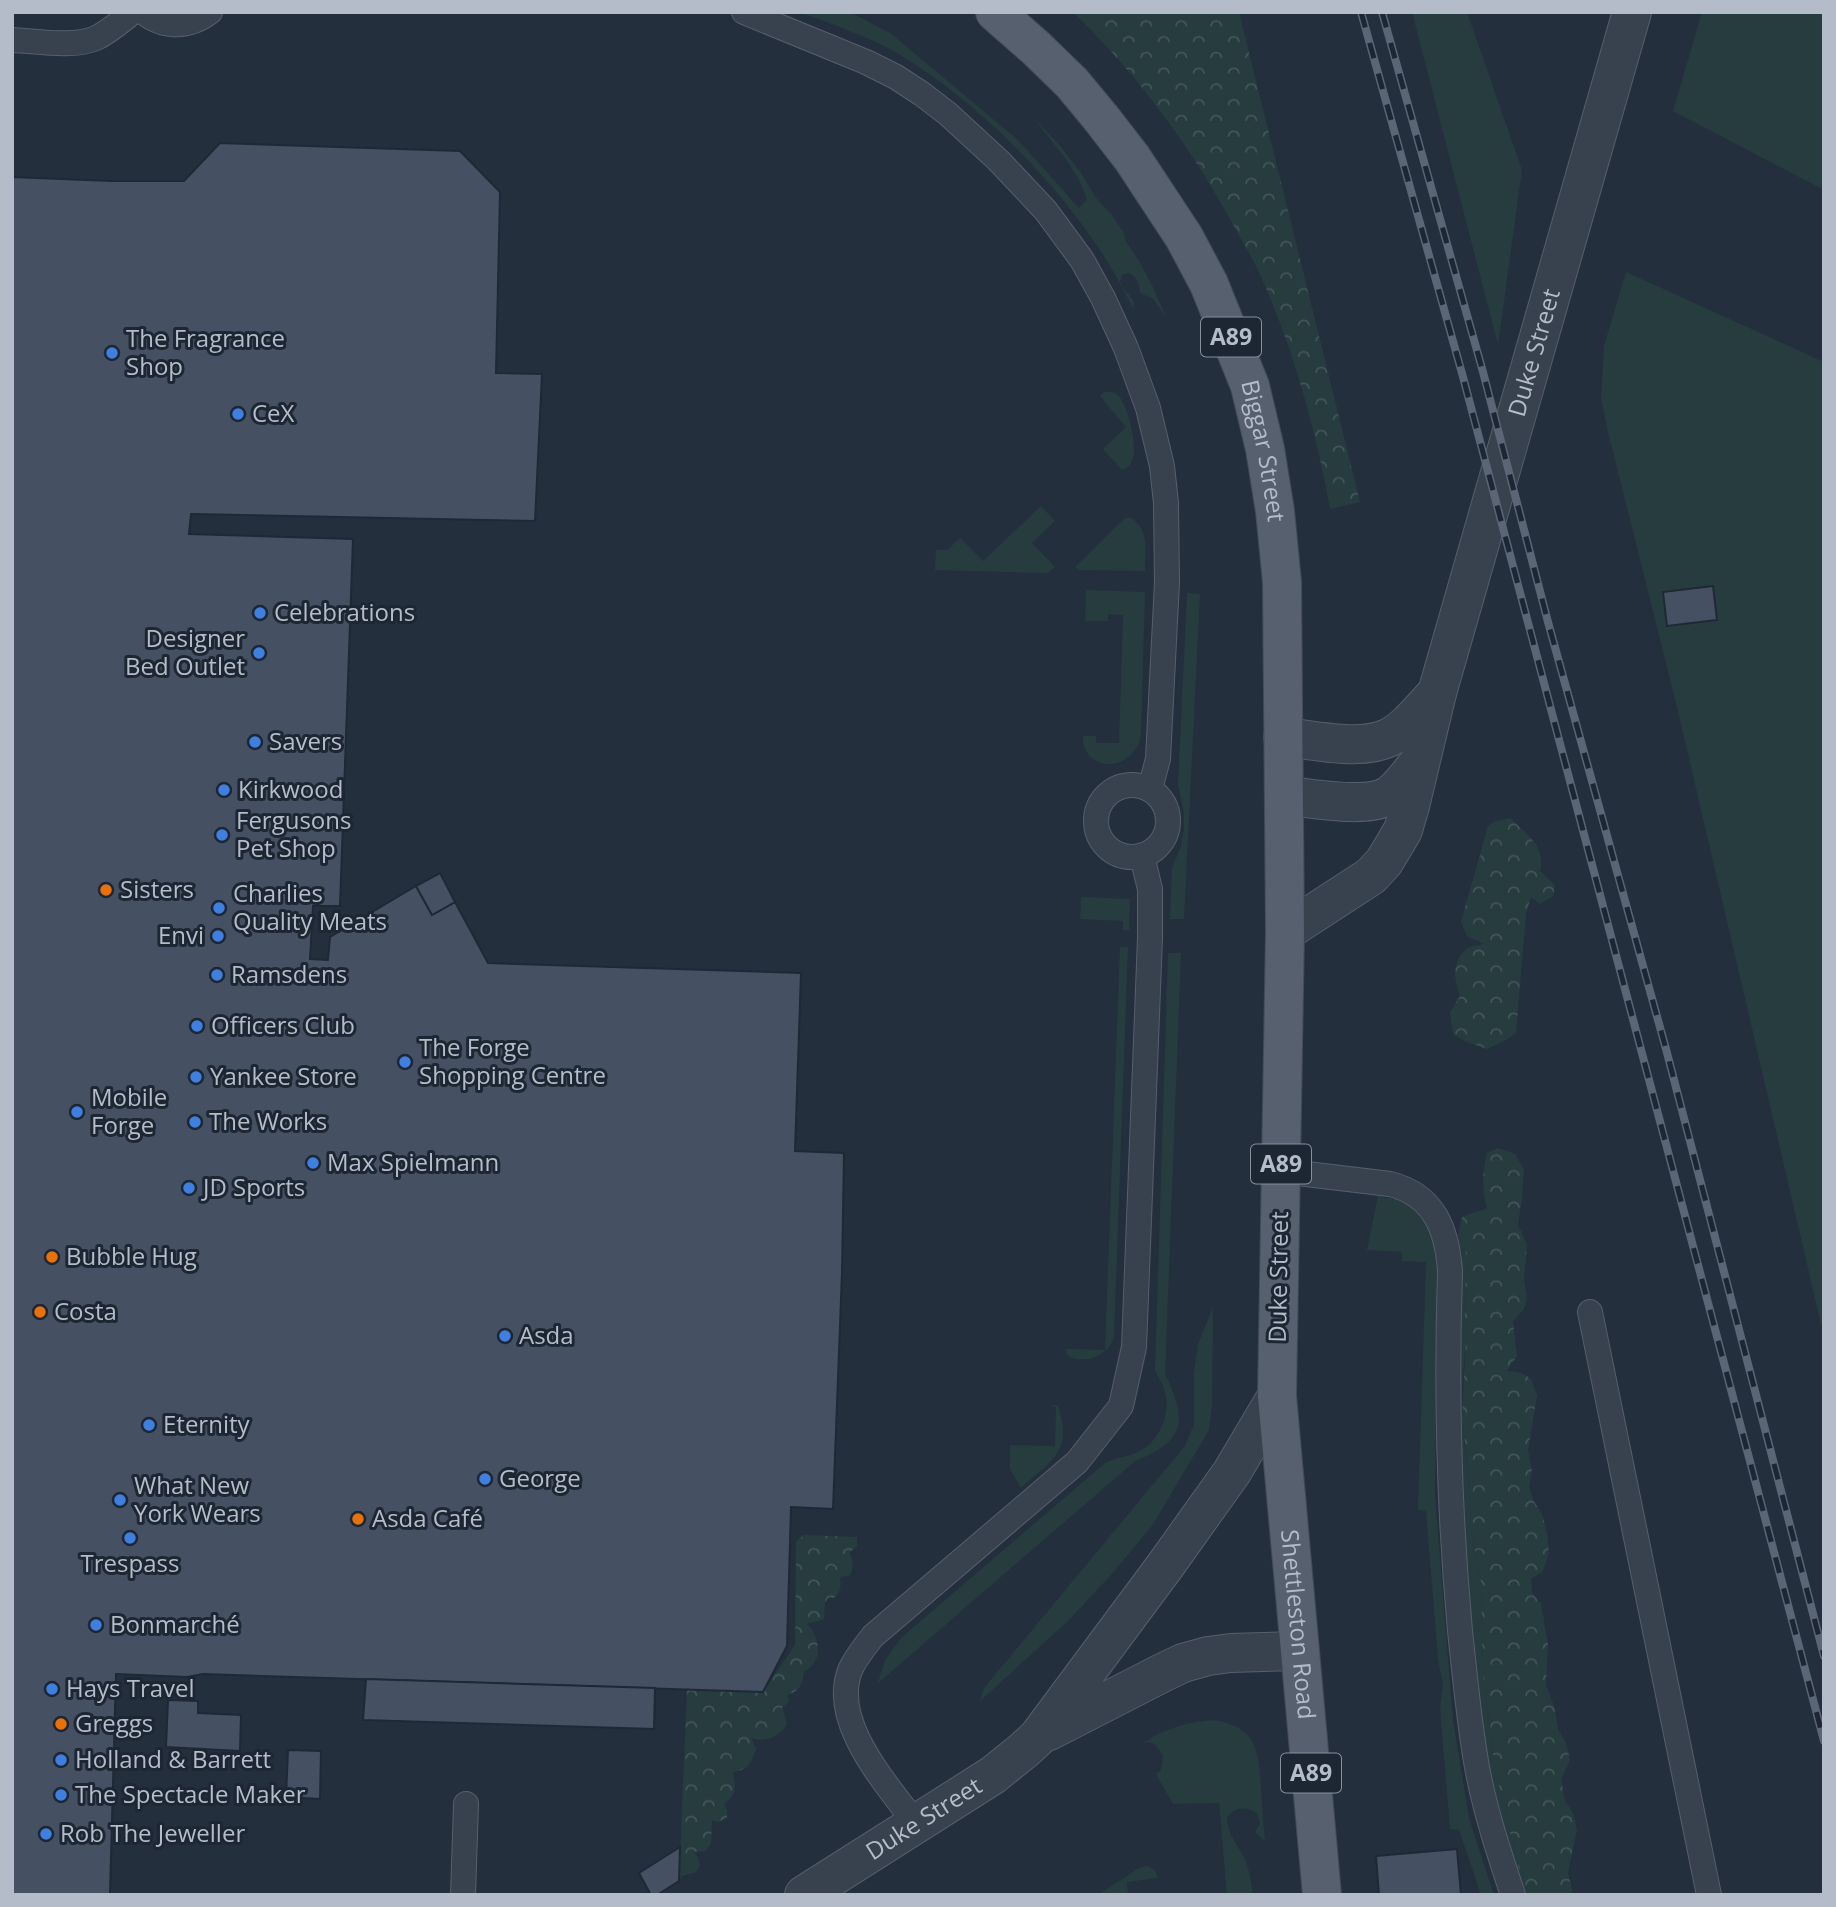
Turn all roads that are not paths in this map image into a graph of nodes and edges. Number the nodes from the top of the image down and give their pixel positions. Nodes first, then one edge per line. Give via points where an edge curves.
1 (133, 12) edge
2 (143, 12) edge
3 (210, 12) edge
4 (744, 12) edge
5 (995, 12) edge
6 (1632, 12) edge
7 (12, 40) edge
8 (1437, 693) junction
9 (1283, 737) junction
10 (1421, 759) junction
11 (1150, 789) junction
12 (1284, 795) junction
13 (1142, 856) junction
14 (1284, 932) junction
15 (1281, 1171) junction
16 (1590, 1312) dead end
17 (1277, 1396) junction
18 (1299, 1651) junction
19 (1038, 1737) junction
20 (466, 1804) dead end
21 (916, 1824) junction
22 (463, 1895) edge
23 (804, 1895) edge
24 (1322, 1895) edge
25 (1513, 1895) edge
26 (1709, 1895) edge

1 - 7 lane via 87,42
2 - 3 lane via 175,25 189,24
4 - 11 lane via 866,62 914,88 948,114 1046,211 1103,298 1148,408 1166,503 1158,759
5 - 9 main road, Biggar Street / A89 via 1072,83 1132,158 1184,237 1232,339 1250,386 1275,511 1282,582
6 - 8 street, Duke Street
8 - 9 street, Duke Street via 1402,728 1373,743
8 - 10 street, Duke Street
9 - 12 main road, Biggar Street / A89
10 - 12 street, Duke Street via 1391,794 1378,801
10 - 14 street, Duke Street via 1402,830 1384,862 1356,888
11 - 13 lane via 1163,800 1168,823 1159,845
11 - 13 lane via 1120,786 1109,792 1096,812 1095,824 1105,846 1126,857
12 - 14 main road, Biggar Street / A89
13 - 21 lane via 1150,889 1150,959 1134,1347 1121,1406 1077,1462 873,1636 850,1671 847,1703 858,1740
14 - 15 main road, Duke Street / A89
15 - 17 main road, Duke Street / A89
15 - 25 lane via 1406,1188 1421,1198 1443,1230 1450,1271 1450,1510 1468,1708 1490,1825
16 - 26 lane
17 - 18 main road, Shettleston Road / A89
17 - 19 street, Duke Street via 1232,1472
18 - 19 street, Duke Street via 1208,1656 1163,1672
18 - 24 main road, Shettleston Road / A89
19 - 21 street, Duke Street via 993,1775
20 - 22 lane
21 - 23 street, Duke Street

